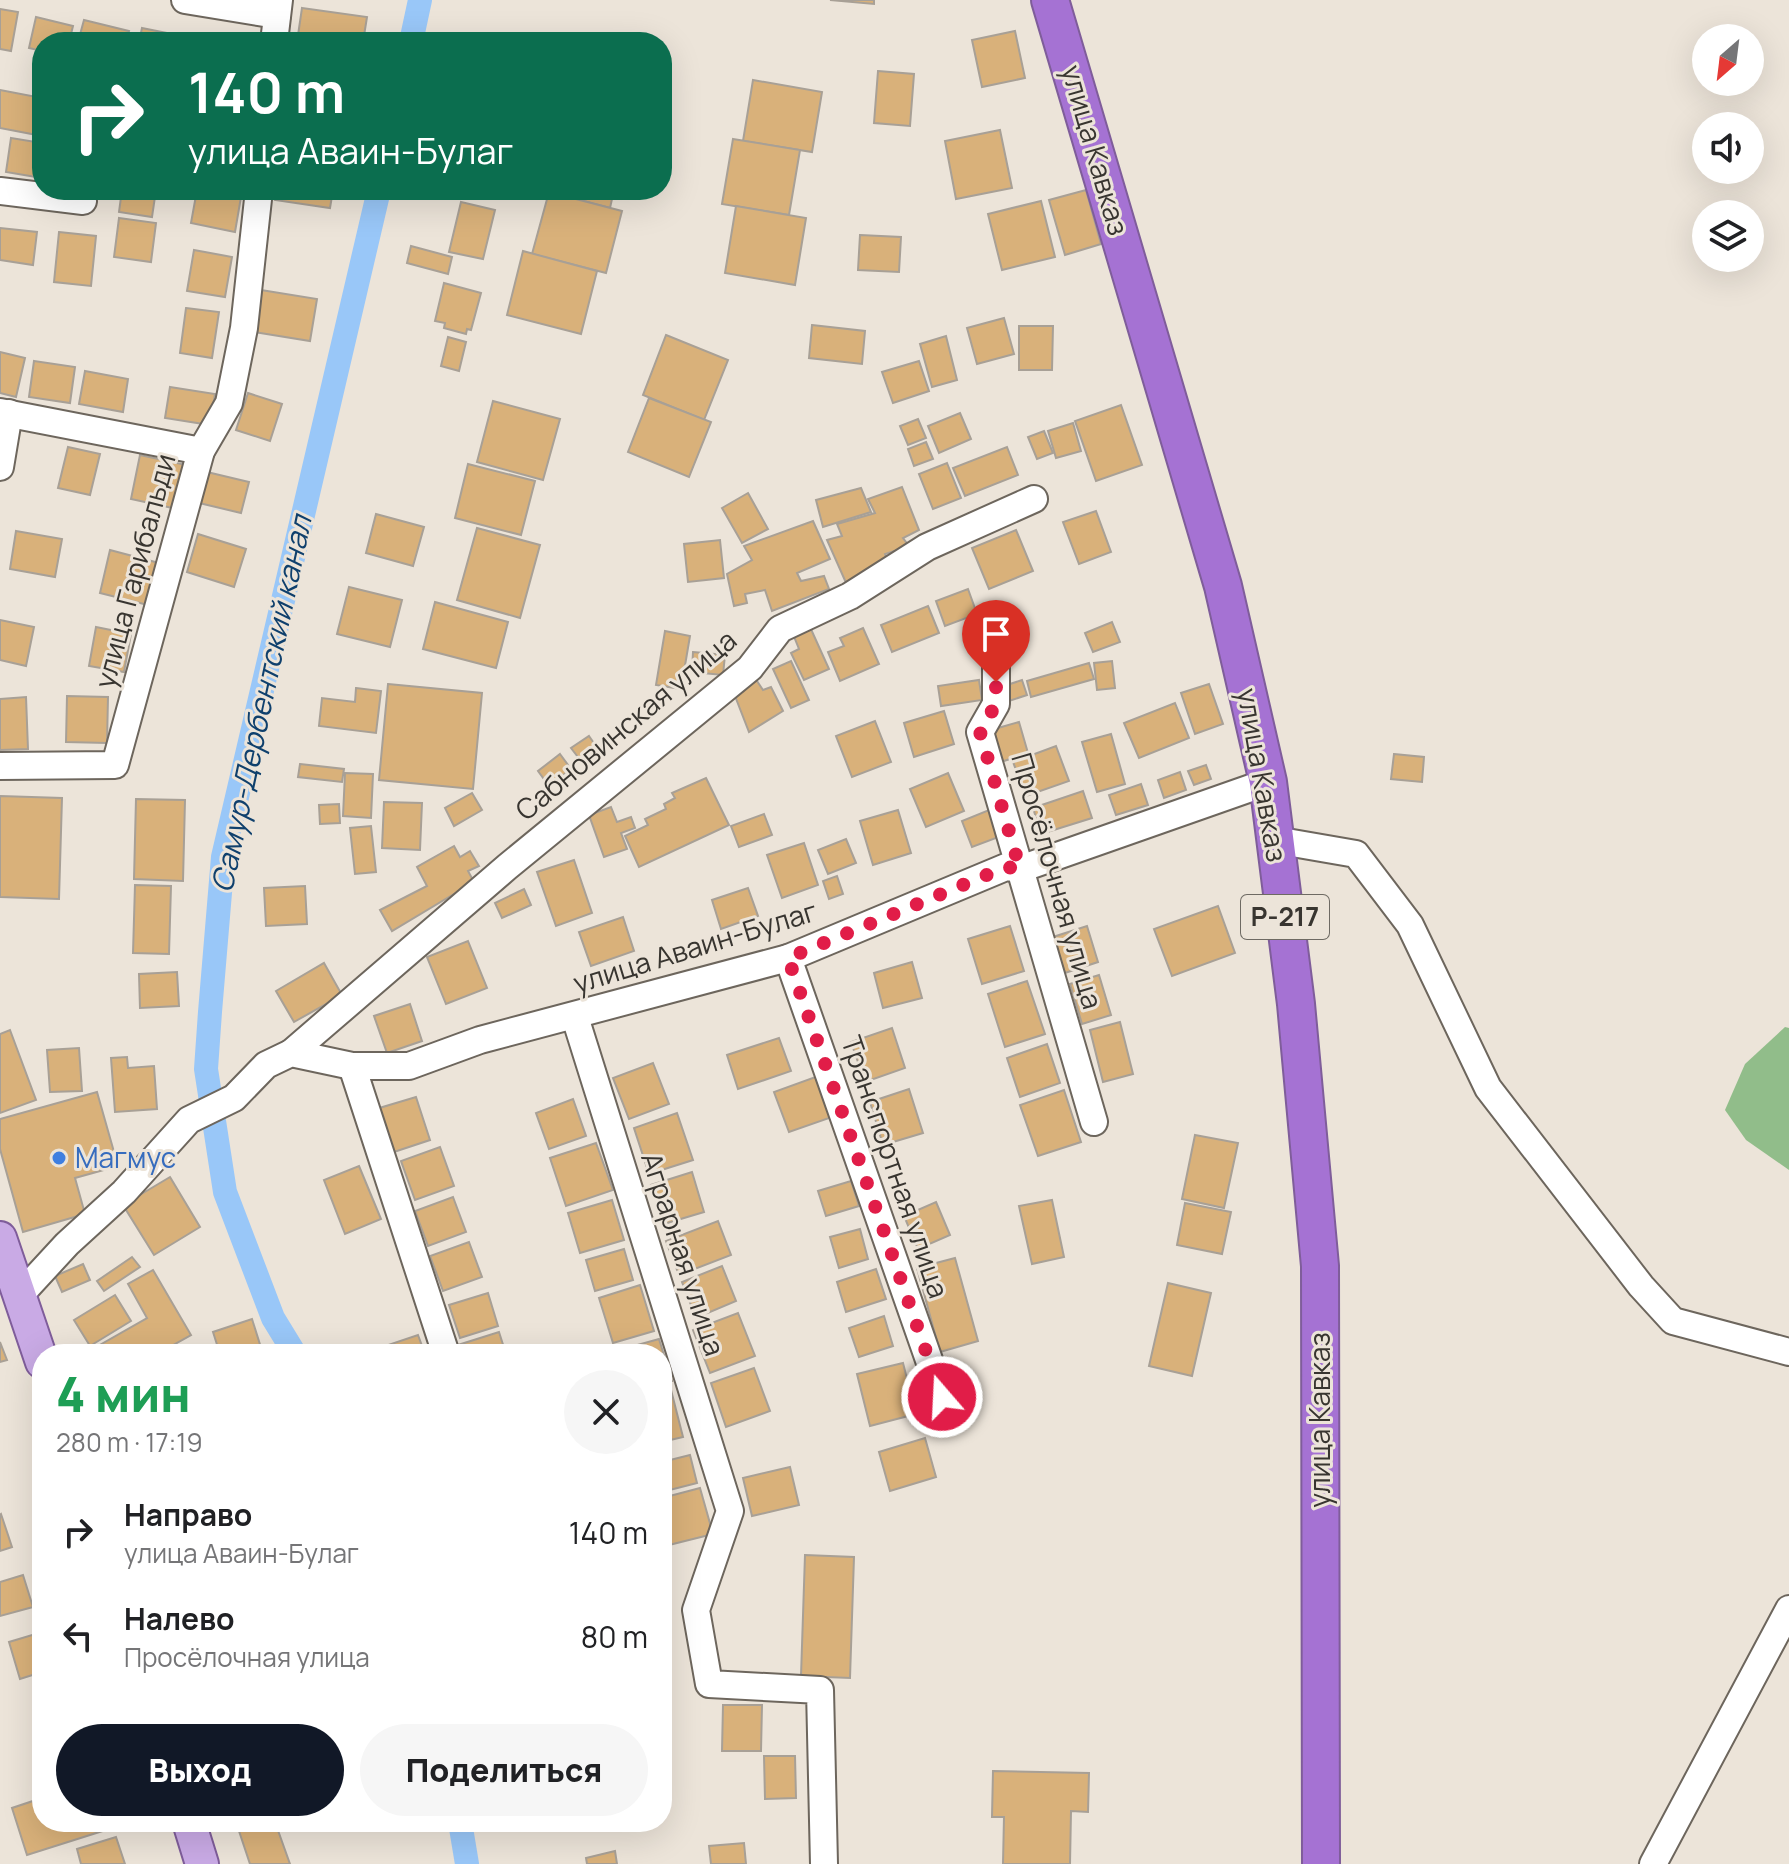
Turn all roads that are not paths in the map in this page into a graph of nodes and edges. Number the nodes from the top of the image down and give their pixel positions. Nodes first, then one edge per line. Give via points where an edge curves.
1 (185, 0) edge
2 (1050, 0) edge
3 (278, 8) edge
4 (275, 32) edge
5 (0, 191) edge
6 (32, 195) edge
7 (75, 200) edge
8 (258, 200) edge
9 (83, 201) dead end
10 (4, 412) edge
11 (201, 451) junction
12 (0, 467) edge
13 (1034, 499) dead end
14 (996, 659) dead end
15 (0, 766) edge
16 (1268, 782) junction
17 (1275, 840) junction
18 (1020, 869) junction
19 (788, 958) junction
20 (575, 1017) junction
21 (291, 1053) junction
22 (352, 1066) junction
23 (1094, 1122) dead end
24 (2, 1252) edge
25 (19, 1296) junction
26 (36, 1344) edge
27 (443, 1344) edge
28 (1789, 1352) edge
29 (942, 1397) dead end
30 (1789, 1609) edge
31 (192, 1832) edge
32 (202, 1864) edge
33 (824, 1864) edge
34 (1321, 1864) edge
35 (1653, 1864) edge

1 - 3 street
2 - 16 highway, улица Кавказ / Р-217 via 1223,586
3 - 4 street
5 - 6 street
7 - 9 street
8 - 11 street, улица Гарибальди via 244,328 229,403
10 - 11 street
10 - 12 street
11 - 15 street, улица Гарибальди via 115,765
13 - 21 street, Сабновинская улица via 927,547 850,596 780,629 750,668
14 - 18 street, Просёлочная улица via 996,704 980,732
16 - 17 highway, улица Кавказ / Р-217
16 - 18 street, улица Аваин-Булаг
17 - 28 street via 1356,854 1410,925 1488,1088 1673,1321
17 - 34 highway, улица Кавказ / Р-217 via 1320,1266
18 - 19 street, улица Аваин-Булаг via 1006,867
18 - 23 street, Просёлочная улица
19 - 20 street, улица Аваин-Булаг
19 - 29 street, Транспортная улица
20 - 22 street, улица Аваин-Булаг via 480,1040 409,1066
20 - 33 street, Аграрная улица via 730,1511 696,1610 709,1684 820,1690
21 - 22 street, улица Аваин-Булаг
21 - 25 street via 266,1065 234,1098 189,1120
22 - 27 street
24 - 25 main road
25 - 26 main road
30 - 35 street
31 - 32 main road

